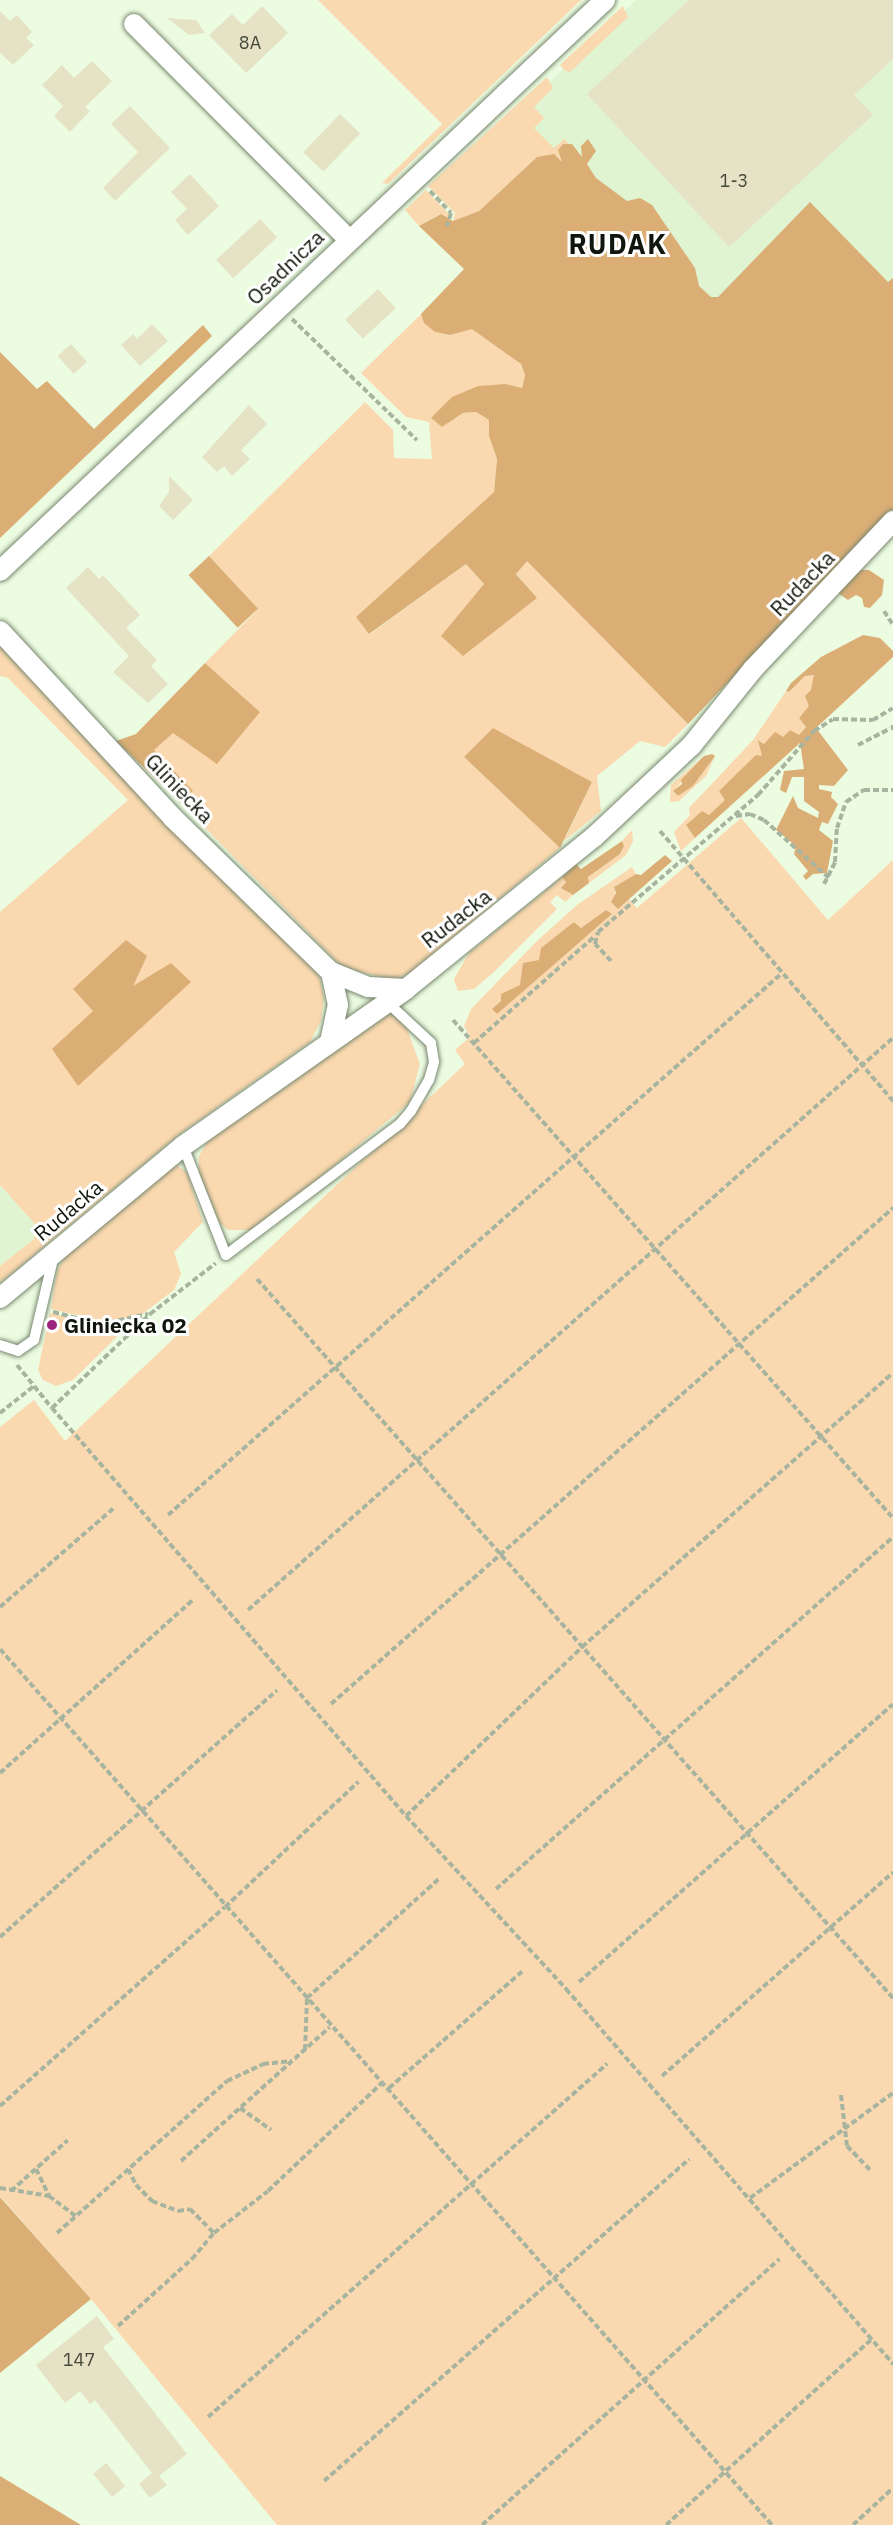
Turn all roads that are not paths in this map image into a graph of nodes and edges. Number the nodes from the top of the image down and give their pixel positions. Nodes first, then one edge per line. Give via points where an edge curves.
1 (605, 0) edge
2 (134, 24) dead end
3 (348, 239) junction
4 (893, 521) edge
5 (0, 571) edge
6 (0, 631) edge
7 (332, 972) junction
8 (406, 989) junction
9 (387, 1002) junction
10 (330, 1042) junction
11 (183, 1146) junction
12 (59, 1248) junction
13 (0, 1298) edge
14 (2, 1347) edge

1 - 3 street, Osadnicza
2 - 3 street
3 - 5 street, Osadnicza
4 - 8 street, Rudacka via 757,664 663,775 543,880
6 - 7 street, Gliniecka via 172,817
7 - 8 street, Gliniecka via 368,987
7 - 10 street via 338,1005
8 - 9 street, Rudacka
9 - 10 street, Rudacka
9 - 11 lane via 431,1043 434,1062 429,1080 411,1111 400,1124 226,1255
10 - 11 street, Rudacka
11 - 12 street, Rudacka
12 - 13 street, Rudacka
12 - 14 lane via 31,1344 18,1351

